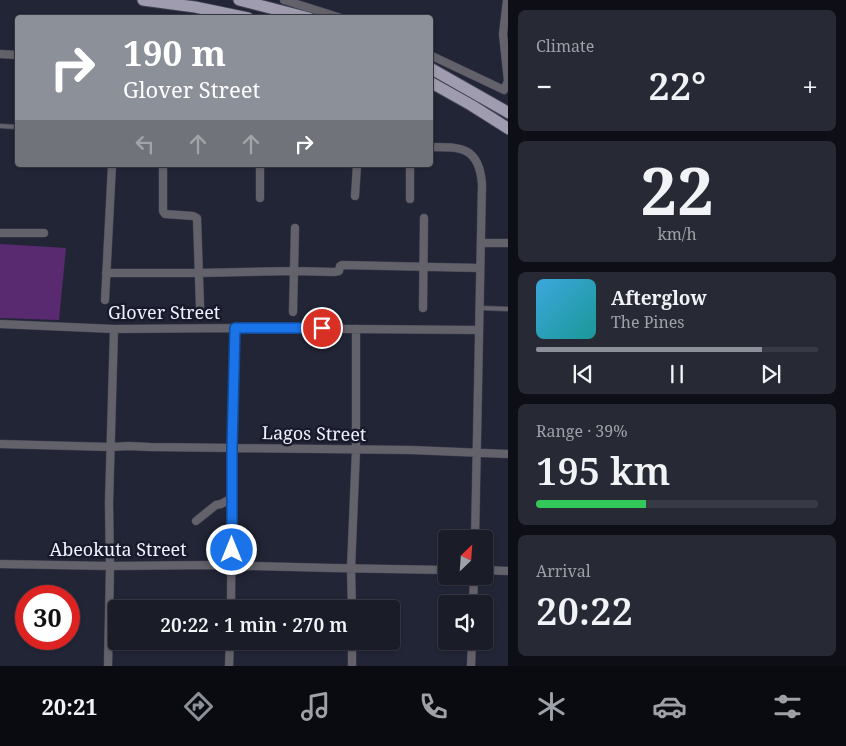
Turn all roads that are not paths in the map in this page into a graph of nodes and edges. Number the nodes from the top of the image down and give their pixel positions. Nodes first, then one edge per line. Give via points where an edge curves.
1 (143, 0) edge
2 (239, 0) edge
3 (284, 0) edge
4 (506, 0) edge
5 (234, 15) edge
6 (297, 15) edge
7 (332, 15) edge
8 (0, 54) edge
9 (15, 55) edge
10 (433, 56) edge
11 (433, 70) edge
12 (508, 81) edge
13 (433, 84) edge
14 (508, 113) edge
15 (0, 126) edge
16 (15, 127) edge
17 (508, 129) edge
18 (433, 147) edge
19 (112, 167) edge
20 (163, 167) edge
21 (260, 167) edge
22 (357, 167) edge
23 (410, 167) edge
24 (355, 196) dead end
25 (260, 198) dead end
26 (410, 199) dead end
27 (424, 218) dead end
28 (295, 228) dead end
29 (0, 233) edge
30 (44, 233) dead end
31 (481, 243) junction
32 (508, 243) edge
33 (424, 266) junction
34 (480, 268) junction
35 (294, 271) junction
36 (106, 272) junction
37 (198, 273) junction
38 (105, 300) dead end
39 (200, 308) dead end
40 (423, 308) dead end
41 (480, 308) junction
42 (508, 309) edge
43 (293, 312) dead end
44 (0, 324) edge
45 (235, 328) junction
46 (114, 329) junction
47 (356, 329) junction
48 (479, 330) junction
49 (0, 444) edge
50 (111, 447) junction
51 (232, 448) junction
52 (356, 450) junction
53 (476, 453) junction
54 (508, 454) edge
55 (232, 498) junction
56 (196, 521) dead end
57 (475, 530) edge
58 (0, 564) edge
59 (110, 566) junction
60 (232, 567) junction
61 (352, 568) junction
62 (438, 570) edge
63 (493, 570) edge
64 (508, 571) edge
65 (231, 600) edge
66 (352, 600) edge
67 (230, 650) edge
68 (352, 650) edge
69 (472, 650) edge
70 (108, 666) edge
71 (229, 666) edge
72 (352, 666) edge
73 (471, 666) edge

1 - 5 main road
2 - 6 main road
3 - 7 street
4 - 12 street via 504,34
8 - 9 street
10 - 12 street via 504,90
11 - 14 main road
13 - 17 main road
15 - 16 lane
18 - 31 street via 456,147 477,161 482,184
19 - 36 street
20 - 37 street via 163,211 173,216 197,218
21 - 25 street
22 - 24 street
23 - 26 street
27 - 33 street
28 - 35 street
29 - 30 street
31 - 32 street
31 - 34 street
33 - 34 street
33 - 35 street via 342,265 339,271
33 - 40 street
34 - 41 street
35 - 37 street
35 - 43 street
36 - 37 street
36 - 38 street
37 - 39 street
41 - 42 lane
41 - 48 street
44 - 46 street, Glover Street
45 - 46 street, Glover Street
45 - 47 street, Glover Street
45 - 51 street
46 - 50 street
47 - 48 street, Glover Street
47 - 52 street
48 - 53 street
49 - 50 street, Lagos Street
50 - 51 street, Lagos Street
50 - 59 street
51 - 52 street, Lagos Street
51 - 55 street
52 - 53 street, Lagos Street
52 - 61 street
53 - 54 street, Lagos Street
53 - 57 street
55 - 56 street via 216,505
55 - 60 street
58 - 59 street, Abeokuta Street
59 - 60 street, Abeokuta Street
59 - 70 street
60 - 61 street, Abeokuta Street
60 - 65 street
61 - 62 street, Abeokuta Street
61 - 66 street
63 - 64 street
67 - 71 street
68 - 72 street
69 - 73 street

